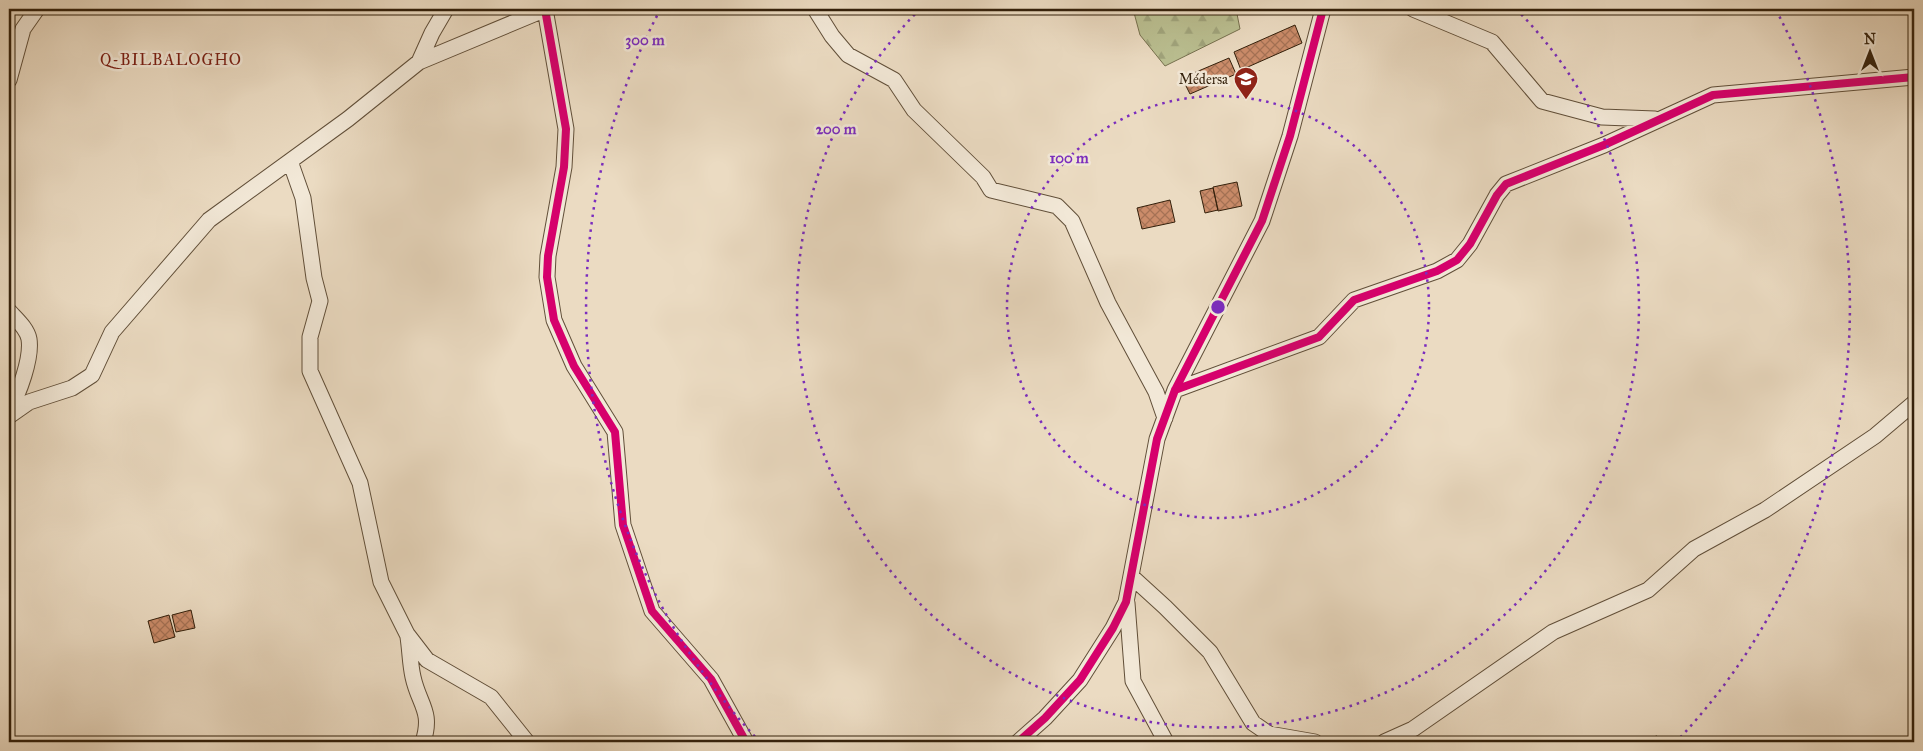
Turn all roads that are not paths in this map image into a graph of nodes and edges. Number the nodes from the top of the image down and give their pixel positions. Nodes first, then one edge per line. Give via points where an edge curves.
1 (37, 9) edge
2 (446, 9) edge
3 (545, 9) edge
4 (815, 9) edge
5 (1324, 9) edge
6 (1413, 9) edge
7 (419, 62) junction
8 (1914, 77) edge
9 (9, 80) edge
10 (1659, 119) junction
11 (290, 161) junction
12 (9, 311) edge
13 (1175, 390) junction
14 (1914, 403) edge
15 (9, 410) edge
16 (9, 416) edge
17 (1165, 418) junction
18 (1131, 576) junction
19 (1126, 602) junction
20 (408, 634) junction
21 (423, 742) edge
22 (527, 742) edge
23 (746, 742) edge
24 (1018, 742) edge
25 (1166, 742) edge
26 (1315, 742) edge
27 (1384, 742) edge

1 - 9 street via 23,29
2 - 7 street
3 - 7 street
3 - 23 street via 566,129 564,167 548,256 547,277 554,320 574,366 615,432 623,525 652,611 711,679
4 - 17 street via 848,55 894,80 914,110 983,177 991,190 1057,206 1072,221 1108,303 1156,392
5 - 13 street via 1290,136 1262,221
6 - 10 street via 1492,42 1542,101 1602,118
7 - 11 street
8 - 10 street via 1713,95
10 - 13 street via 1506,184 1470,244 1457,260 1438,271 1354,300 1319,337
11 - 16 street via 209,220 112,332 92,376 82,384 29,402
11 - 20 street via 303,198 320,301 310,337 310,371 360,483 381,582
12 - 15 street via 20,322 29,339 26,364
13 - 17 street
14 - 27 street via 1875,436 1765,510 1694,549 1648,590 1553,632 1413,729
17 - 18 street via 1157,439
18 - 19 street
18 - 26 street via 1210,652 1253,723 1269,734
19 - 24 street via 1080,680
19 - 25 street via 1133,681
20 - 21 street via 413,679 427,712
20 - 22 street via 426,660 490,697

